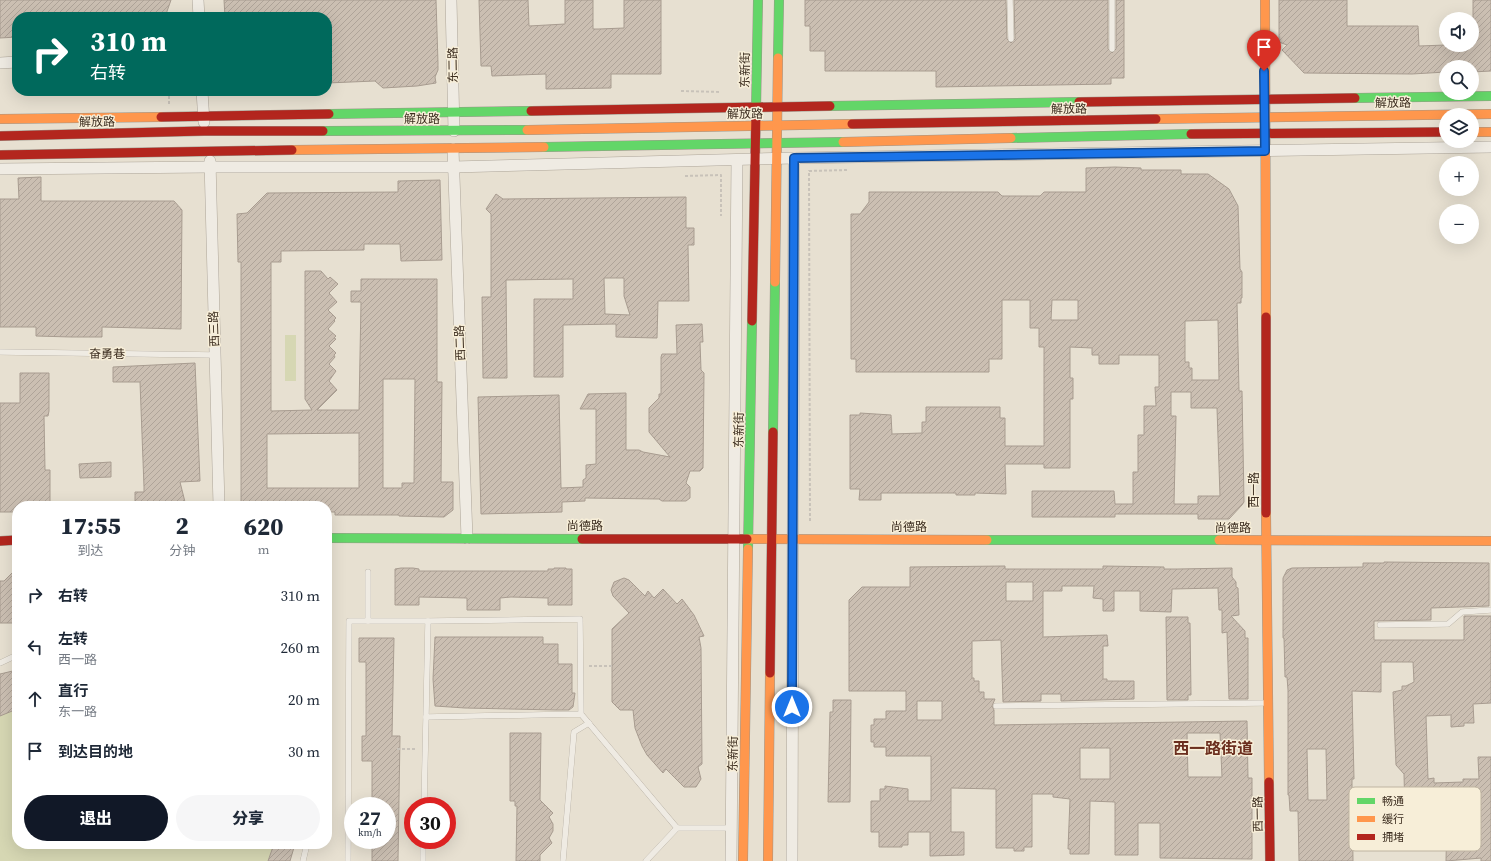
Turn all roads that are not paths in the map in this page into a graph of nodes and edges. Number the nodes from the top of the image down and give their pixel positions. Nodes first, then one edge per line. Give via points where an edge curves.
1 (198, 0) edge
2 (452, 0) edge
3 (758, 0) edge
4 (779, 0) edge
5 (1010, 0) edge
6 (1112, 0) edge
7 (1265, 0) edge
8 (199, 12) edge
9 (1011, 39) dead end
10 (1112, 49) dead end
11 (12, 62) edge
12 (0, 63) edge
13 (202, 96) edge
14 (1491, 96) edge
15 (1264, 100) junction
16 (756, 108) junction
17 (778, 108) junction
18 (454, 113) junction
19 (1491, 114) edge
20 (203, 117) junction
21 (1264, 118) junction
22 (0, 119) edge
23 (756, 125) junction
24 (777, 125) junction
25 (454, 130) junction
26 (204, 131) junction
27 (1265, 132) junction
28 (1439, 132) edge
29 (1479, 132) edge
30 (1491, 132) edge
31 (0, 136) edge
32 (777, 143) junction
33 (756, 144) junction
34 (1491, 147) edge
35 (453, 149) junction
36 (1265, 151) junction
37 (209, 152) junction
38 (0, 155) edge
39 (794, 158) junction
40 (777, 159) junction
41 (737, 160) junction
42 (756, 160) junction
43 (210, 167) junction
44 (453, 167) junction
45 (0, 169) edge
46 (0, 352) edge
47 (215, 355) junction
48 (219, 501) edge
49 (332, 538) edge
50 (467, 538) junction
51 (733, 538) junction
52 (748, 538) junction
53 (772, 538) junction
54 (793, 539) junction
55 (12, 540) edge
56 (1266, 540) junction
57 (0, 541) edge
58 (1491, 541) edge
59 (368, 572) dead end
60 (1491, 610) edge
61 (368, 621) junction
62 (428, 621) junction
63 (1380, 625) dead end
64 (12, 657) edge
65 (0, 663) edge
66 (1268, 703) junction
67 (996, 706) dead end
68 (581, 714) junction
69 (426, 717) junction
70 (589, 723) junction
71 (424, 797) edge
72 (677, 828) junction
73 (732, 828) junction
74 (744, 828) junction
75 (306, 849) edge
76 (423, 849) edge
77 (303, 861) edge
78 (348, 861) edge
79 (423, 861) edge
80 (563, 861) edge
81 (646, 861) edge
82 (731, 861) edge
83 (743, 861) edge
84 (768, 861) edge
85 (792, 861) edge
86 (1270, 861) edge

1 - 8 street
2 - 18 street, 东二路
3 - 16 main road, 东新街
4 - 17 main road
5 - 9 lane
6 - 10 lane
7 - 15 main road, 西一路
11 - 12 street
13 - 20 street
14 - 15 main road
15 - 17 main road
15 - 21 main road, 西一路
16 - 17 main road
16 - 18 main road
16 - 23 main road, 东新街
17 - 24 main road
18 - 20 main road
18 - 25 street, 东二路
19 - 21 main road, 解放路
20 - 22 main road
20 - 26 street
21 - 24 main road, 解放路
21 - 27 main road, 西一路
23 - 24 main road, 解放路
23 - 25 main road, 解放路
23 - 33 main road, 东新街
24 - 32 main road
25 - 26 main road, 解放路
26 - 31 main road, 解放路
27 - 28 main road
27 - 32 main road
27 - 36 main road, 西一路
29 - 30 main road
32 - 33 main road
32 - 40 main road
33 - 35 main road
33 - 42 main road, 东新街
34 - 36 street
35 - 37 main road
35 - 44 street, 西二路
36 - 39 street
36 - 56 main road, 西一路
37 - 38 main road
37 - 43 street, 西三路
39 - 40 street
39 - 54 street
40 - 42 street
40 - 53 main road
41 - 42 street
41 - 44 street
41 - 51 street
42 - 52 main road, 东新街
43 - 44 street
43 - 45 street
43 - 47 street, 西三路
44 - 50 street, 西二路
46 - 47 lane, 奋勇巷
47 - 48 street, 西三路
49 - 50 main road, 尚德路
50 - 51 main road, 尚德路
51 - 52 main road, 尚德路
51 - 73 street
52 - 53 main road, 尚德路
52 - 74 main road, 东新街
53 - 54 main road, 尚德路
53 - 84 main road
54 - 56 main road, 尚德路
54 - 85 street
55 - 57 main road
56 - 58 main road, 尚德路
56 - 66 main road, 西一路
59 - 61 lane
60 - 63 lane via 1462,612 1448,624
61 - 62 lane
61 - 78 lane via 349,621
62 - 68 lane via 580,620
62 - 69 lane
64 - 65 lane
66 - 67 lane
66 - 86 main road, 西一路
68 - 69 lane
68 - 70 lane
69 - 71 lane
70 - 72 lane
70 - 80 lane via 574,732
72 - 73 lane
72 - 81 lane
73 - 74 lane
73 - 82 street
74 - 83 main road, 东新街
75 - 77 lane
76 - 79 lane

